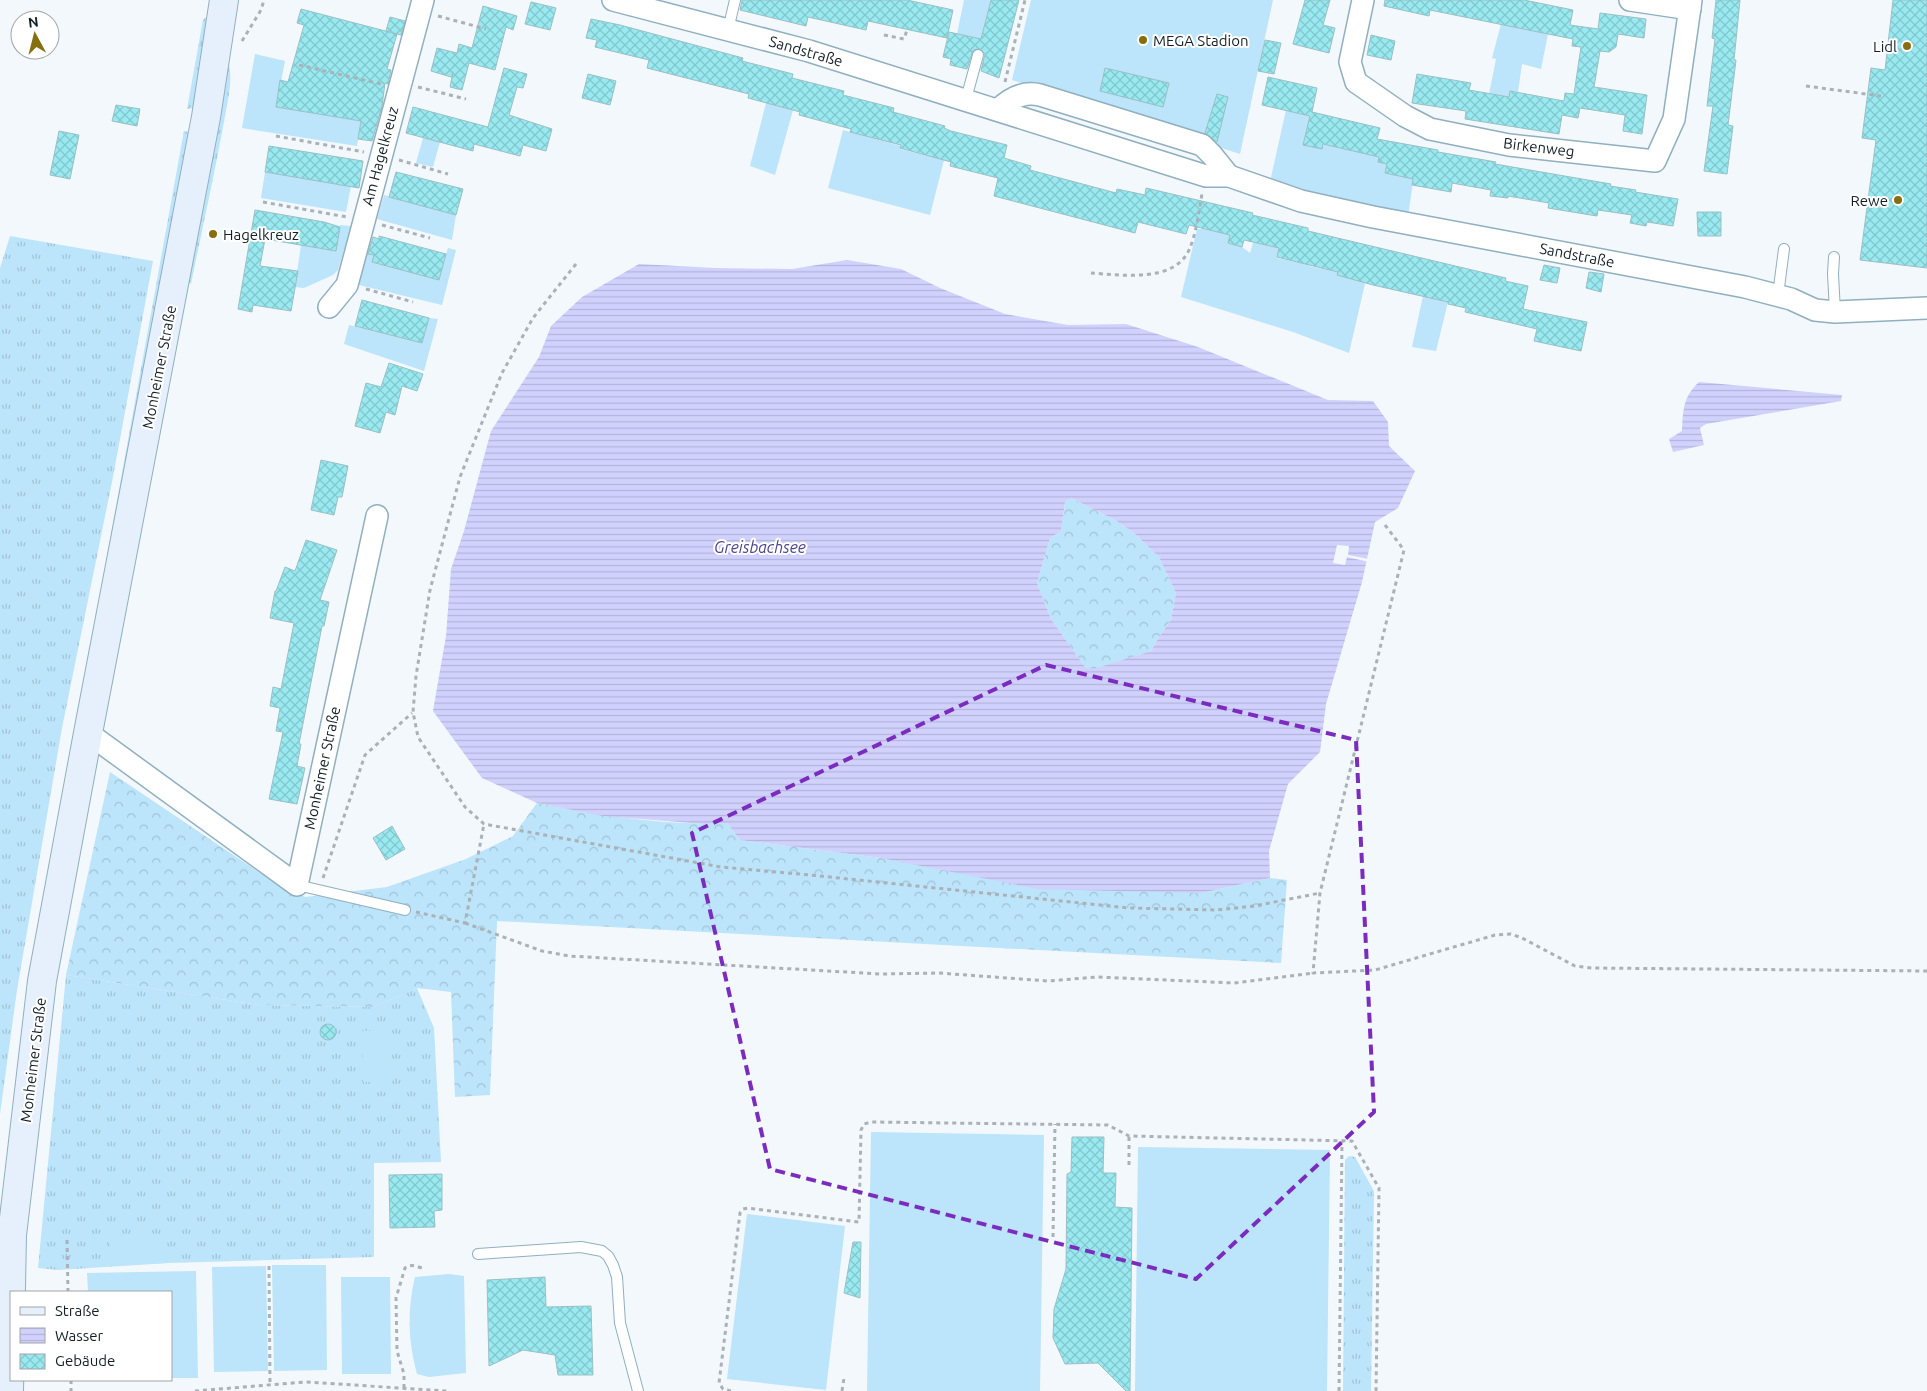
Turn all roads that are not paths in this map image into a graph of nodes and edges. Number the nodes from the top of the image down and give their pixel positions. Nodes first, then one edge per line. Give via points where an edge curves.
1 (224, 0) edge
2 (613, 0) edge
3 (735, 0) edge
4 (1364, 0) edge
5 (1630, 0) edge
6 (1690, 5) edge
7 (422, 6) edge
8 (728, 30) junction
9 (978, 55) dead end
10 (966, 99) junction
11 (998, 110) junction
12 (1229, 176) junction
13 (1784, 249) dead end
14 (1834, 257) dead end
15 (1778, 295) junction
16 (329, 307) dead end
17 (1927, 308) edge
18 (1835, 312) junction
19 (376, 516) dead end
20 (88, 733) junction
21 (297, 885) junction
22 (405, 910) road end
23 (478, 1254) dead end
24 (11, 1291) edge
25 (10, 1307) edge
26 (9, 1391) edge
27 (638, 1391) edge

1 - 20 street, Monheimer Straße via 200,146
2 - 8 street, Sandstraße
3 - 8 lane
4 - 6 street, Birkenweg via 1350,62 1356,82 1405,116 1430,129 1509,145 1655,161 1674,119
5 - 6 street
7 - 16 street, Am Hagelkreuz via 346,285
8 - 10 street, Sandstraße
9 - 10 lane
10 - 11 street, Sandstraße
11 - 12 street, Sandstraße via 1206,176
11 - 12 street via 1017,96 1040,95 1202,145
12 - 15 street, Sandstraße via 1301,200 1373,217
13 - 15 lane
14 - 18 lane
15 - 18 street, Sandstraße via 1815,310
17 - 18 street, Sandstraße
19 - 21 street, Monheimer Straße
20 - 21 street
20 - 24 street, Monheimer Straße via 42,981 14,1216
21 - 22 lane
23 - 27 lane via 582,1247 602,1251 608,1256 617,1277 620,1323
25 - 26 street, Monheimer Straße

